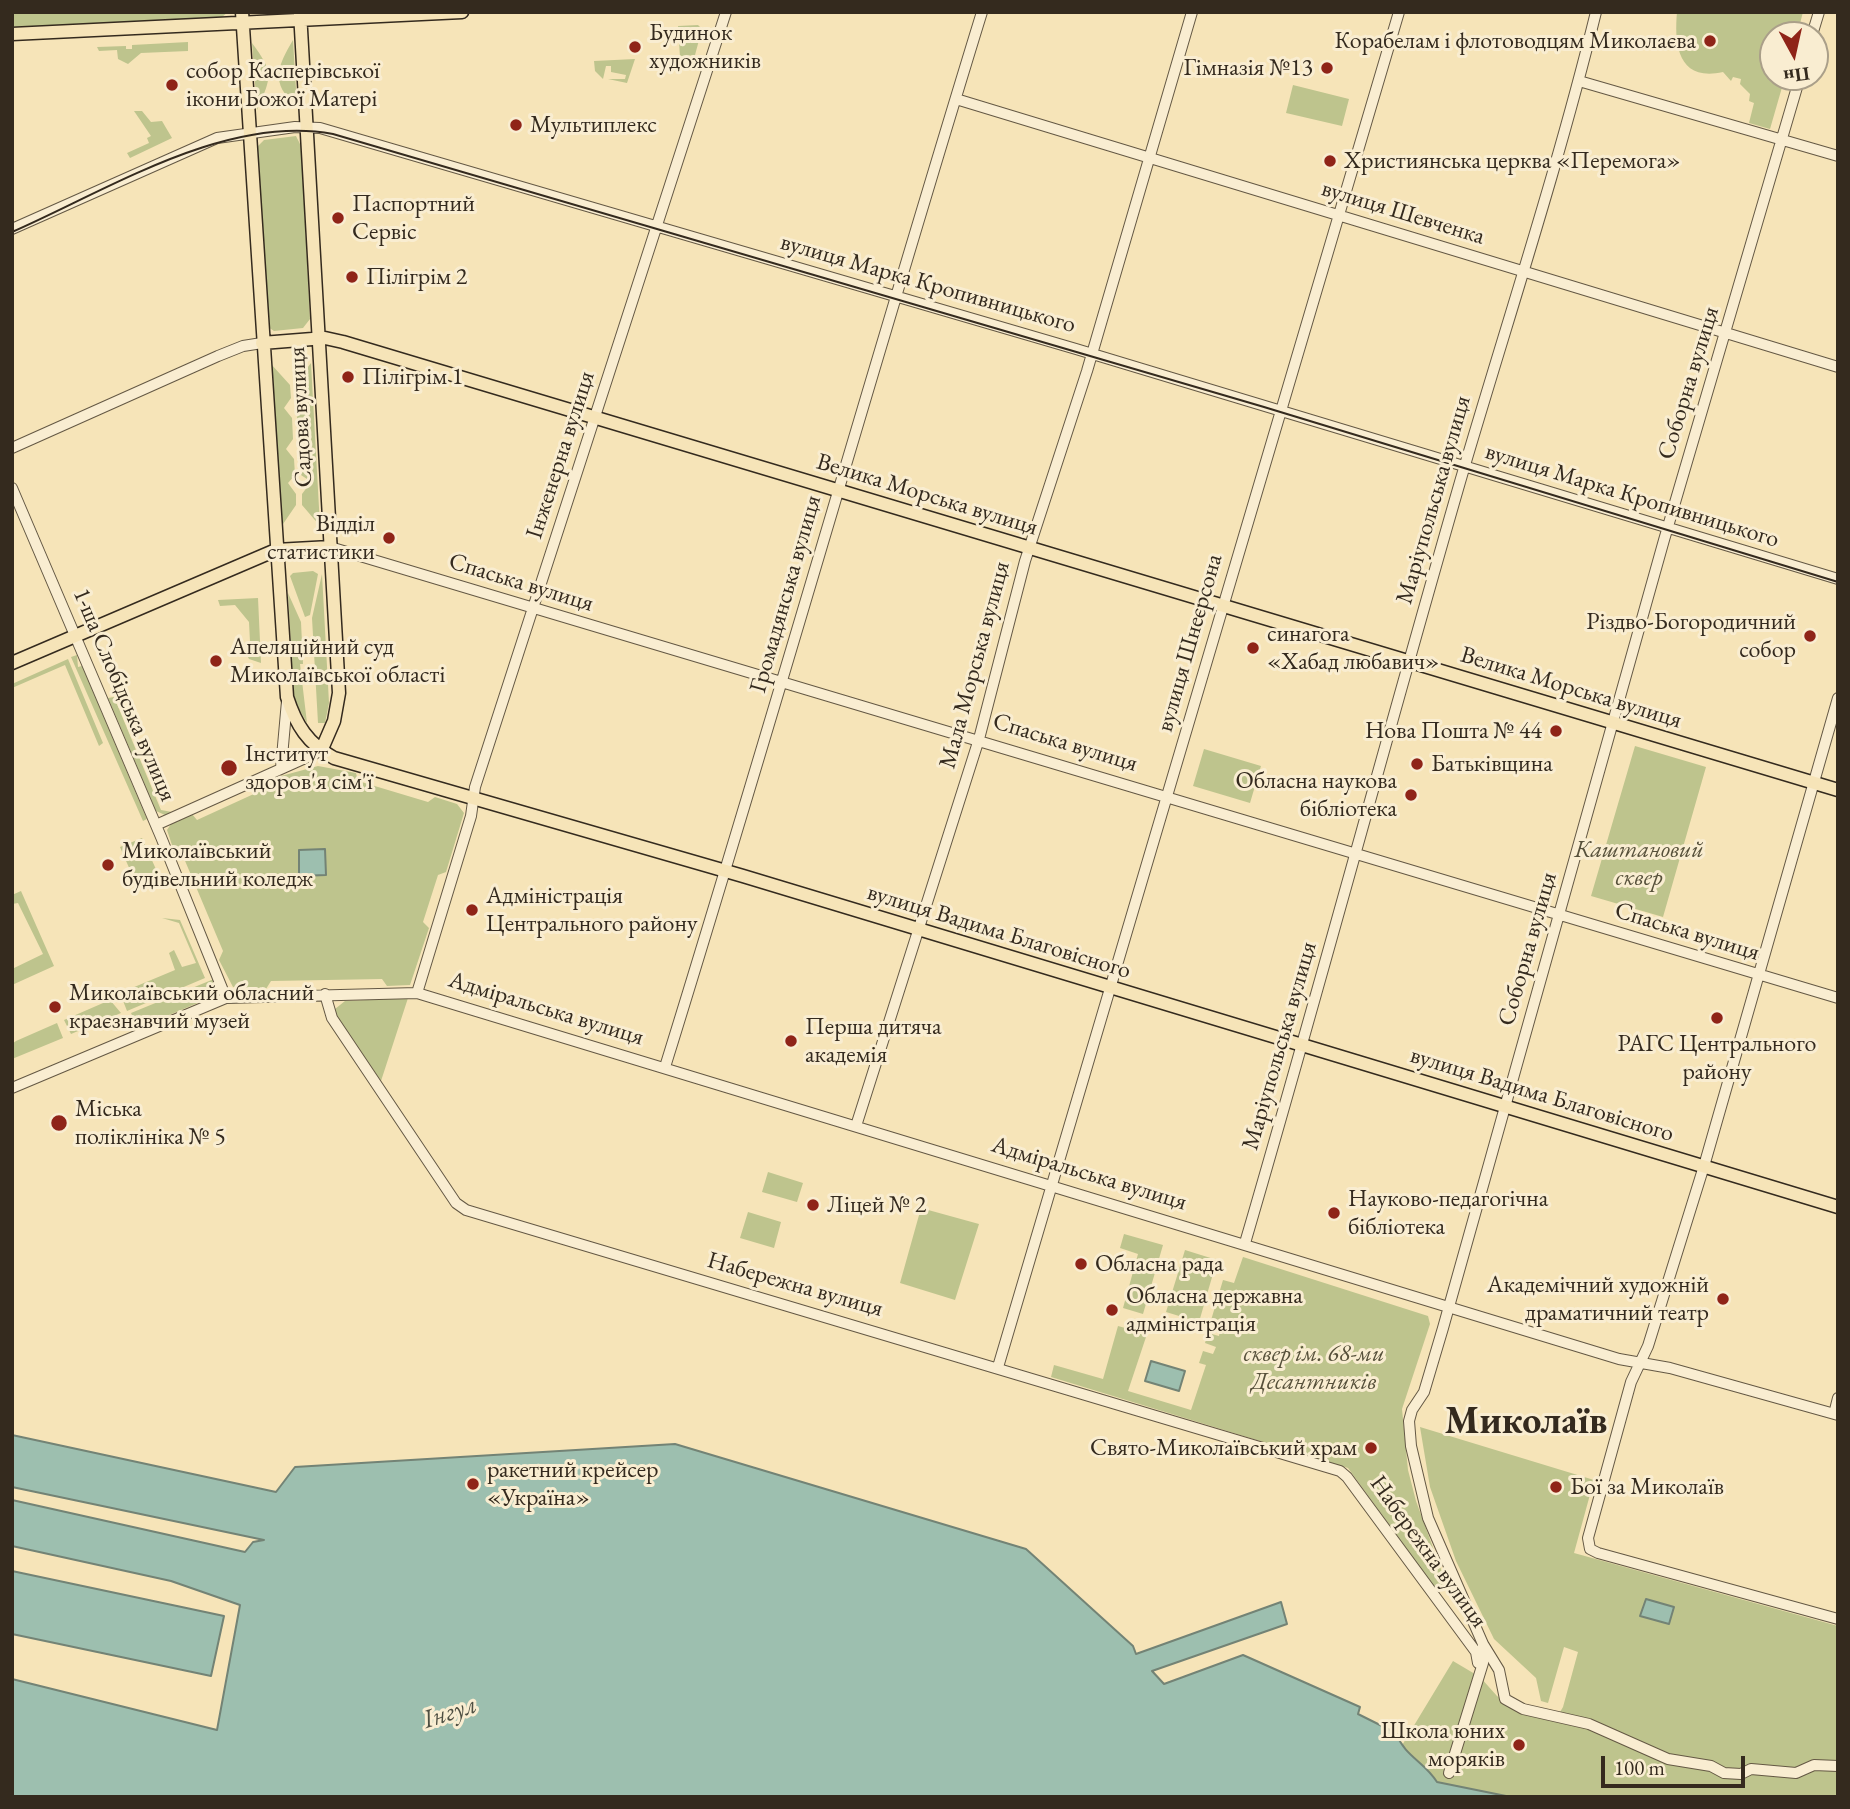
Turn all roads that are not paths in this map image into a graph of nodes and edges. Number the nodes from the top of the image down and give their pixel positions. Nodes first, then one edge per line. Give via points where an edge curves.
1 (463, 12) edge
2 (726, 12) edge
3 (982, 12) edge
4 (1192, 12) edge
5 (1399, 12) edge
6 (1596, 12) edge
7 (300, 16) edge
8 (242, 18) edge
9 (12, 34) edge
10 (1579, 81) junction
11 (1796, 91) edge
12 (956, 99) junction
13 (307, 127) junction
14 (249, 132) junction
15 (1782, 141) junction
16 (1838, 156) edge
17 (1148, 158) junction
18 (1340, 216) junction
19 (657, 228) junction
20 (12, 229) edge
21 (1524, 272) junction
22 (897, 296) junction
23 (1727, 333) junction
24 (318, 339) junction
25 (262, 343) junction
26 (1092, 354) junction
27 (1838, 367) edge
28 (1283, 411) junction
29 (596, 417) junction
30 (12, 448) edge
31 (1465, 467) junction
32 (12, 488) edge
33 (836, 490) junction
34 (1667, 528) junction
35 (330, 547) junction
36 (1029, 548) junction
37 (276, 550) junction
38 (1838, 579) edge
39 (1222, 605) junction
40 (533, 609) junction
41 (75, 636) junction
42 (1408, 661) junction
43 (12, 663) edge
44 (783, 681) junction
45 (287, 697) junction
46 (1838, 698) edge
47 (1612, 722) junction
48 (979, 739) junction
49 (321, 751) junction
50 (281, 768) junction
51 (1812, 782) junction
52 (1838, 790) edge
53 (1167, 796) junction
54 (473, 800) junction
55 (156, 825) junction
56 (1358, 852) junction
57 (726, 871) junction
58 (1560, 916) junction
59 (918, 931) junction
60 (1760, 975) junction
61 (1110, 987) junction
62 (417, 993) junction
63 (325, 994) junction
64 (226, 998) junction
65 (1838, 998) edge
66 (1301, 1045) junction
67 (666, 1067) junction
68 (12, 1088) edge
69 (1506, 1105) junction
70 (856, 1126) junction
71 (1704, 1166) junction
72 (1051, 1186) junction
73 (1838, 1207) edge
74 (1245, 1243) junction
75 (1448, 1308) junction
76 (1640, 1363) junction
77 (998, 1367) junction
78 (1838, 1398) edge
79 (1836, 1414) edge
80 (1838, 1619) edge
81 (1483, 1644) junction
82 (1480, 1677) junction
83 (1838, 1766) edge
84 (1450, 1773) dead end

1 - 7 main road
2 - 19 street, Інженерна вулиця
3 - 12 street, Громадянська вулиця
4 - 17 street, Мала Морська вулиця
5 - 18 street, вулиця Шнеєрсона
6 - 10 street, Маріупольська вулиця
7 - 8 main road
7 - 13 main road, Садова вулиця
8 - 9 main road
8 - 14 main road, Садова вулиця
10 - 15 street
10 - 21 street, Маріупольська вулиця
11 - 15 street, Соборна вулиця
12 - 17 street, вулиця Шевченка
12 - 22 street, Громадянська вулиця
13 - 14 street, вулиця Марка Кропивницького
13 - 19 street, вулиця Марка Кропивницького via 334,131
13 - 24 main road, Садова вулиця
14 - 20 street, вулиця Марка Кропивницького via 195,147
14 - 25 main road, Садова вулиця
15 - 16 street
15 - 23 street, Соборна вулиця
17 - 18 street, вулиця Шевченка
17 - 26 street, Мала Морська вулиця
18 - 21 street, вулиця Шевченка
18 - 28 street, вулиця Шнеєрсона
19 - 22 street, вулиця Марка Кропивницького
19 - 29 street, Інженерна вулиця
21 - 23 street, вулиця Шевченка
21 - 31 street, Маріупольська вулиця
22 - 26 street, вулиця Марка Кропивницького
22 - 33 street, Громадянська вулиця
23 - 27 street, вулиця Шевченка
23 - 34 street, Соборна вулиця
24 - 25 main road, Велика Морська вулиця
24 - 29 main road, Велика Морська вулиця via 343,342
24 - 35 main road, Садова вулиця
25 - 30 street, Велика Морська вулиця via 218,356
25 - 37 main road, Садова вулиця
26 - 28 street, вулиця Марка Кропивницького
26 - 36 street, Мала Морська вулиця
28 - 31 street, вулиця Марка Кропивницького
28 - 39 street, вулиця Шнеєрсона
29 - 33 main road, Велика Морська вулиця
29 - 40 street, Інженерна вулиця
31 - 34 street, вулиця Марка Кропивницького
31 - 42 street, Маріупольська вулиця
32 - 41 street, 1-ша Слобідська вулиця
33 - 36 main road, Велика Морська вулиця
33 - 44 street, Громадянська вулиця
34 - 38 street, вулиця Марка Кропивницького
34 - 47 street, Соборна вулиця
35 - 37 main road, Спаська вулиця
35 - 40 street, Спаська вулиця
35 - 49 main road, Садова вулиця via 339,693 334,721
36 - 39 main road, Велика Морська вулиця
36 - 48 street, Мала Морська вулиця
37 - 41 main road, Спаська вулиця
37 - 45 main road, Садова вулиця
39 - 42 main road, Велика Морська вулиця
39 - 53 street, вулиця Шнеєрсона
40 - 44 street, Спаська вулиця
40 - 54 street, Інженерна вулиця
41 - 43 main road, Спаська вулиця
41 - 55 street, 1-ша Слобідська вулиця
42 - 47 main road, Велика Морська вулиця
42 - 56 street, Маріупольська вулиця
44 - 48 street, Спаська вулиця
44 - 57 street, Громадянська вулиця
45 - 49 main road, Садова вулиця via 296,725
45 - 50 street, Садова вулиця
46 - 51 street
47 - 51 main road, Велика Морська вулиця
47 - 58 street, Соборна вулиця
48 - 53 street, Спаська вулиця
48 - 59 street, Мала Морська вулиця
49 - 50 street
49 - 54 main road, вулиця Вадима Благовісного
50 - 55 street
51 - 52 main road, Велика Морська вулиця
51 - 60 street
53 - 56 street, Спаська вулиця
53 - 61 street, вулиця Шнеєрсона
54 - 57 main road, вулиця Вадима Благовісного
54 - 62 street, Інженерна вулиця
55 - 64 street, 1-ша Слобідська вулиця
56 - 58 street, Спаська вулиця
56 - 66 street, Маріупольська вулиця
57 - 59 main road, вулиця Вадима Благовісного
57 - 67 street, Громадянська вулиця
58 - 60 street, Спаська вулиця
58 - 69 street, Соборна вулиця
59 - 61 main road, вулиця Вадима Благовісного
59 - 70 street, Мала Морська вулиця
60 - 65 street, Спаська вулиця
60 - 71 street
61 - 66 main road, вулиця Вадима Благовісного
61 - 72 street, вулиця Шнеєрсона
62 - 63 street, Адміральська вулиця
62 - 67 street, Адміральська вулиця
63 - 64 street
63 - 77 street, Набережна вулиця via 332,1018 456,1203 466,1210
64 - 68 street
66 - 69 main road, вулиця Вадима Благовісного
66 - 74 street, Маріупольська вулиця
67 - 70 street, Адміральська вулиця
69 - 71 main road, вулиця Вадима Благовісного
69 - 75 street, Соборна вулиця
70 - 72 street, Адміральська вулиця
71 - 73 main road, вулиця Вадима Благовісного
71 - 76 street
72 - 74 street, Адміральська вулиця
72 - 77 street, вулиця Шнеєрсона
74 - 75 street, Адміральська вулиця
75 - 76 street, Адміральська вулиця
75 - 81 street, Соборна вулиця via 1424,1392 1412,1410 1411,1446 1425,1509
76 - 79 street, Адміральська вулиця
76 - 80 street via 1602,1483 1588,1538 1590,1549
77 - 82 street, Набережна вулиця via 1340,1471 1476,1652
78 - 79 street
81 - 82 street
81 - 83 street via 1499,1670 1505,1699 1523,1709 1589,1724 1668,1759 1741,1774 1751,1769 1796,1773 1814,1765
82 - 84 street

